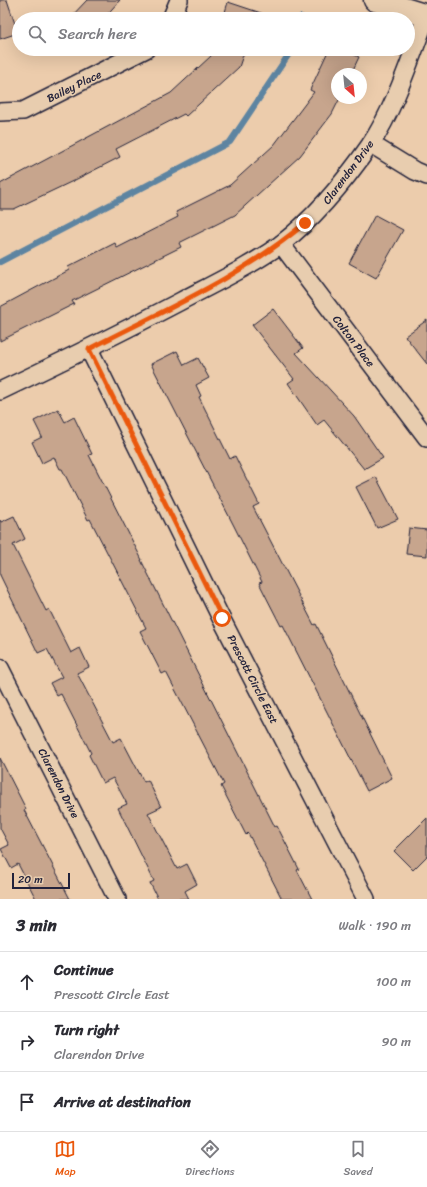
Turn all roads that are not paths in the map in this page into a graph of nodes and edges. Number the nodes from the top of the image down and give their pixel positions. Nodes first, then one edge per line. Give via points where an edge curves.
1 (179, 0) edge
2 (375, 0) edge
3 (174, 12) edge
4 (427, 15) edge
5 (415, 47) edge
6 (132, 56) edge
7 (412, 56) edge
8 (0, 112) edge
9 (371, 144) junction
10 (427, 176) edge
11 (281, 244) junction
12 (89, 349) junction
13 (0, 391) edge
14 (427, 438) edge
15 (0, 668) edge
16 (118, 899) edge
17 (366, 899) edge

1 - 3 street
2 - 4 main road
4 - 5 street, Clarendon Drive
6 - 8 street, Bailey Place via 24,111
7 - 9 street, Clarendon Drive
9 - 10 street
9 - 11 street, Clarendon Drive via 326,202
11 - 12 street, Clarendon Drive via 231,275
11 - 14 street, Colton Place
12 - 13 street, Clarendon Drive
12 - 17 street, Prescott Circle East via 222,618
15 - 16 street, Clarendon Drive

